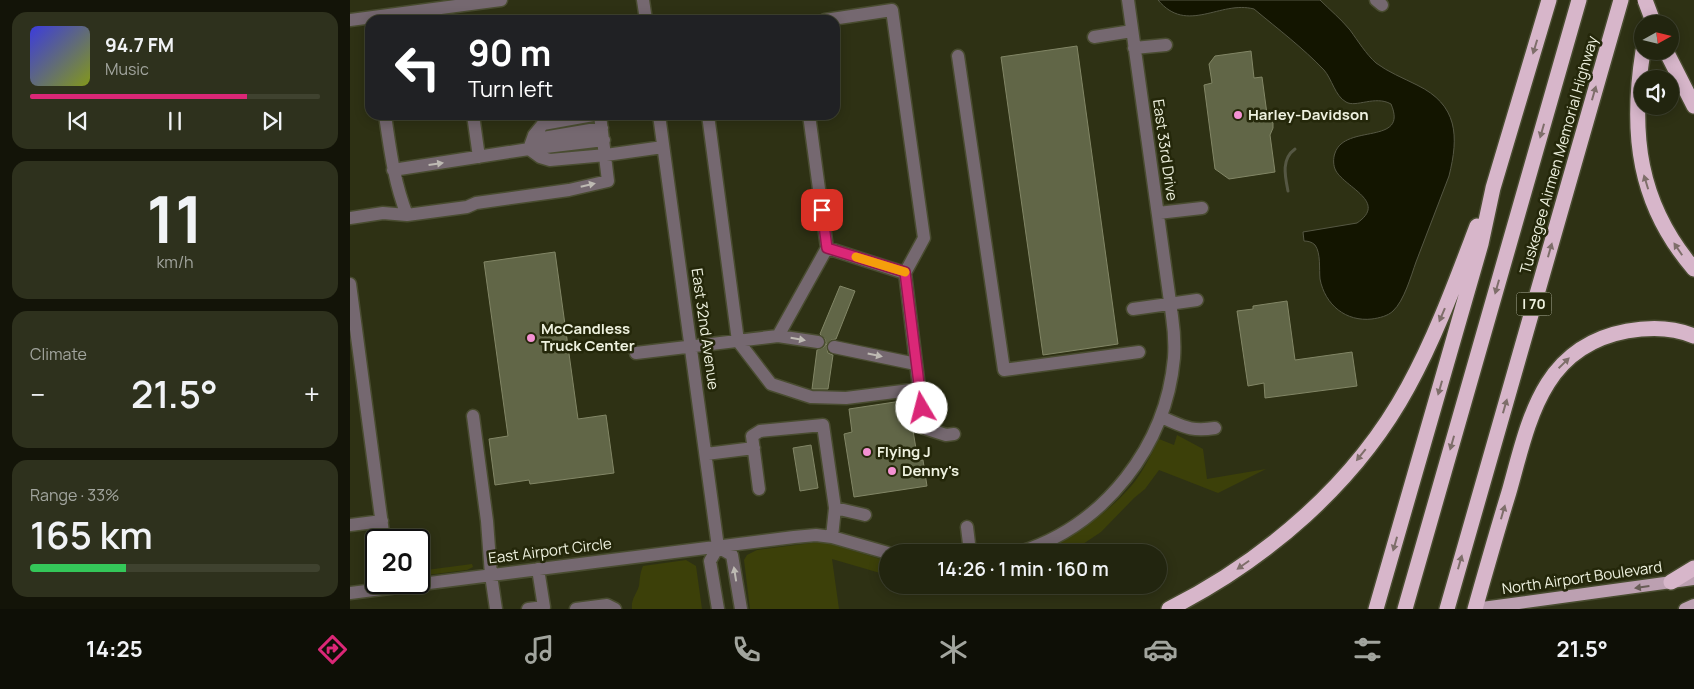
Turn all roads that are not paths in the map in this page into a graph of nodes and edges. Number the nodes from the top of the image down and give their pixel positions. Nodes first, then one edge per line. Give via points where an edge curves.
1 (502, 0) edge
2 (643, 0) edge
3 (1128, 0) edge
4 (1549, 0) edge
5 (1579, 0) edge
6 (1622, 0) edge
7 (1644, 0) edge
8 (1652, 0) edge
9 (399, 15) edge
10 (645, 15) edge
11 (1650, 15) edge
12 (1650, 15) edge
13 (840, 18) edge
14 (365, 19) edge
15 (350, 20) edge
16 (1132, 31) junction
17 (1094, 36) dead end
18 (1166, 45) dead end
19 (1134, 48) junction
20 (958, 56) dead end
21 (1642, 60) edge
22 (1671, 60) edge
23 (1694, 106) edge
24 (386, 120) edge
25 (474, 120) edge
26 (565, 120) edge
27 (660, 120) edge
28 (709, 120) edge
29 (811, 120) edge
30 (602, 128) edge
31 (663, 147) junction
32 (529, 149) junction
33 (606, 155) junction
34 (480, 157) junction
35 (393, 170) junction
36 (1492, 188) junction
37 (1202, 208) dead end
38 (1158, 213) junction
39 (407, 215) junction
40 (350, 218) edge
41 (827, 248) junction
42 (1694, 269) edge
43 (905, 272) junction
44 (350, 284) edge
45 (1197, 300) dead end
46 (1171, 304) junction
47 (1133, 309) dead end
48 (778, 336) junction
49 (1694, 336) edge
50 (738, 341) junction
51 (818, 342) dead end
52 (691, 347) junction
53 (834, 347) dead end
54 (1139, 352) dead end
55 (636, 353) dead end
56 (916, 364) junction
57 (919, 389) junction
58 (473, 416) dead end
59 (1161, 417) junction
60 (1215, 428) dead end
61 (954, 434) dead end
62 (754, 448) junction
63 (706, 454) junction
64 (759, 489) dead end
65 (834, 508) junction
66 (865, 515) dead end
67 (382, 521) junction
68 (350, 525) edge
69 (967, 527) dead end
70 (383, 529) edge
71 (832, 537) junction
72 (969, 544) edge
73 (1039, 544) edge
74 (718, 547) junction
75 (879, 551) edge
76 (1694, 568) edge
77 (538, 569) junction
78 (491, 575) junction
79 (1694, 579) edge
80 (430, 581) edge
81 (1671, 582) junction
82 (365, 591) edge
83 (350, 594) edge
84 (1694, 605) edge
85 (548, 608) edge
86 (496, 609) edge
87 (528, 609) edge
88 (576, 609) edge
89 (615, 609) edge
90 (718, 609) edge
91 (741, 609) edge
92 (1169, 609) edge
93 (1376, 609) edge
94 (1405, 609) edge
95 (1447, 609) edge
96 (1475, 609) edge
97 (1685, 609) edge

1 - 9 street
2 - 10 street
3 - 16 street, East 33rd Drive
4 -> 36 highway
5 -> 94 highway, Tuskegee Airmen Memorial Highway / I 70
95 -> 6 highway, Tuskegee Airmen Memorial Highway / I 70
7 - 11 highway, bridge
8 - 12 highway
13 - 43 street via 892,10 924,238
14 - 15 street
16 - 17 street
16 - 19 street, East 33rd Drive
18 - 19 street
19 - 38 street, East 33rd Drive
20 - 54 street via 1004,370
42 -> 21 highway via 1664,227 1645,178 1636,116
22 - 23 highway
24 - 35 street
25 - 34 street
26 - 32 street via 543,124
27 - 31 street, East 32nd Avenue
28 - 50 street
29 - 41 street
30 - 32 street via 543,138
30 - 33 street
31 - 33 street
31 - 52 street, East 32nd Avenue
32 - 33 street via 550,160
32 - 34 street
39 -> 33 street via 569,190 608,180
35 -> 34 street
35 - 39 street
36 -> 92 highway via 1425,355 1394,411 1362,454 1309,512 1286,532 1216,584
36 -> 93 highway via 1481,244
37 - 38 street
38 - 46 street, East 33rd Drive
39 - 40 street via 382,213
41 - 43 street
41 - 48 street
43 - 56 street
44 - 67 street
45 - 46 street
46 - 47 street
46 - 59 street, East 33rd Drive via 1174,357
48 - 50 street
48 -> 51 street
96 -> 49 highway via 1534,408 1560,366 1587,344 1616,333 1653,328
50 - 52 street
50 - 57 street via 771,384 811,397 846,398
52 - 55 street
52 - 63 street, East 32nd Avenue
53 -> 56 street
56 - 57 street
57 - 61 street via 924,428 946,435
58 - 78 street
59 - 60 street via 1189,429
59 - 73 street, East 33rd Drive via 1137,463 1116,490 1080,522
62 - 63 street
62 - 64 street
62 - 65 street via 752,436 760,431 822,425
63 - 74 street, East 32nd Avenue
65 - 66 street
65 - 71 street
67 - 68 street
67 - 70 street
69 - 72 street
71 - 74 street, East Airport Circle via 816,535
71 - 75 street, East Airport Circle
74 - 77 street, East Airport Circle
74 - 90 street, East 32nd Avenue via 710,561
91 -> 74 street via 732,555
76 - 81 highway
77 - 78 street, East Airport Circle
77 - 85 street
78 - 80 street, East Airport Circle
78 - 86 street
79 - 81 main road, North Airport Boulevard
81 -> 96 main road, North Airport Boulevard
82 - 83 street, East Airport Circle
84 - 97 main road
85 - 87 street
88 - 89 street via 607,605

